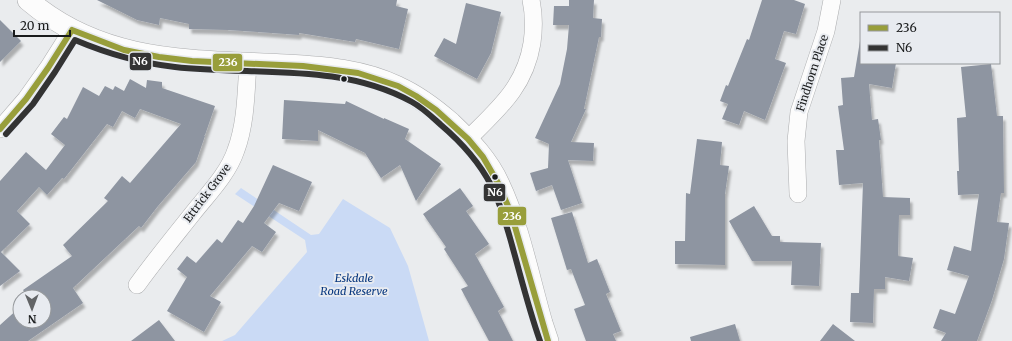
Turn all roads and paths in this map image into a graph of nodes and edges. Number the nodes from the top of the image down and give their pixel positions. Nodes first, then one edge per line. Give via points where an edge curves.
1 (28, 0) edge
2 (531, 0) edge
3 (832, 0) edge
4 (72, 30) junction
5 (248, 63) junction
6 (0, 129) edge
7 (468, 139) junction
8 (798, 194) dead end
9 (137, 285) dead end
10 (548, 341) edge

1 - 4 street
2 - 7 street via 534,29 524,74 498,109
3 - 8 street, Findhorn Place via 826,31 799,112 796,142
4 - 5 street via 124,50 159,57
4 - 6 street via 26,99
5 - 7 street via 330,69 375,78 416,96
5 - 9 street, Ettrick Grove via 242,130 236,152 215,186
7 - 10 street via 483,157 511,213

